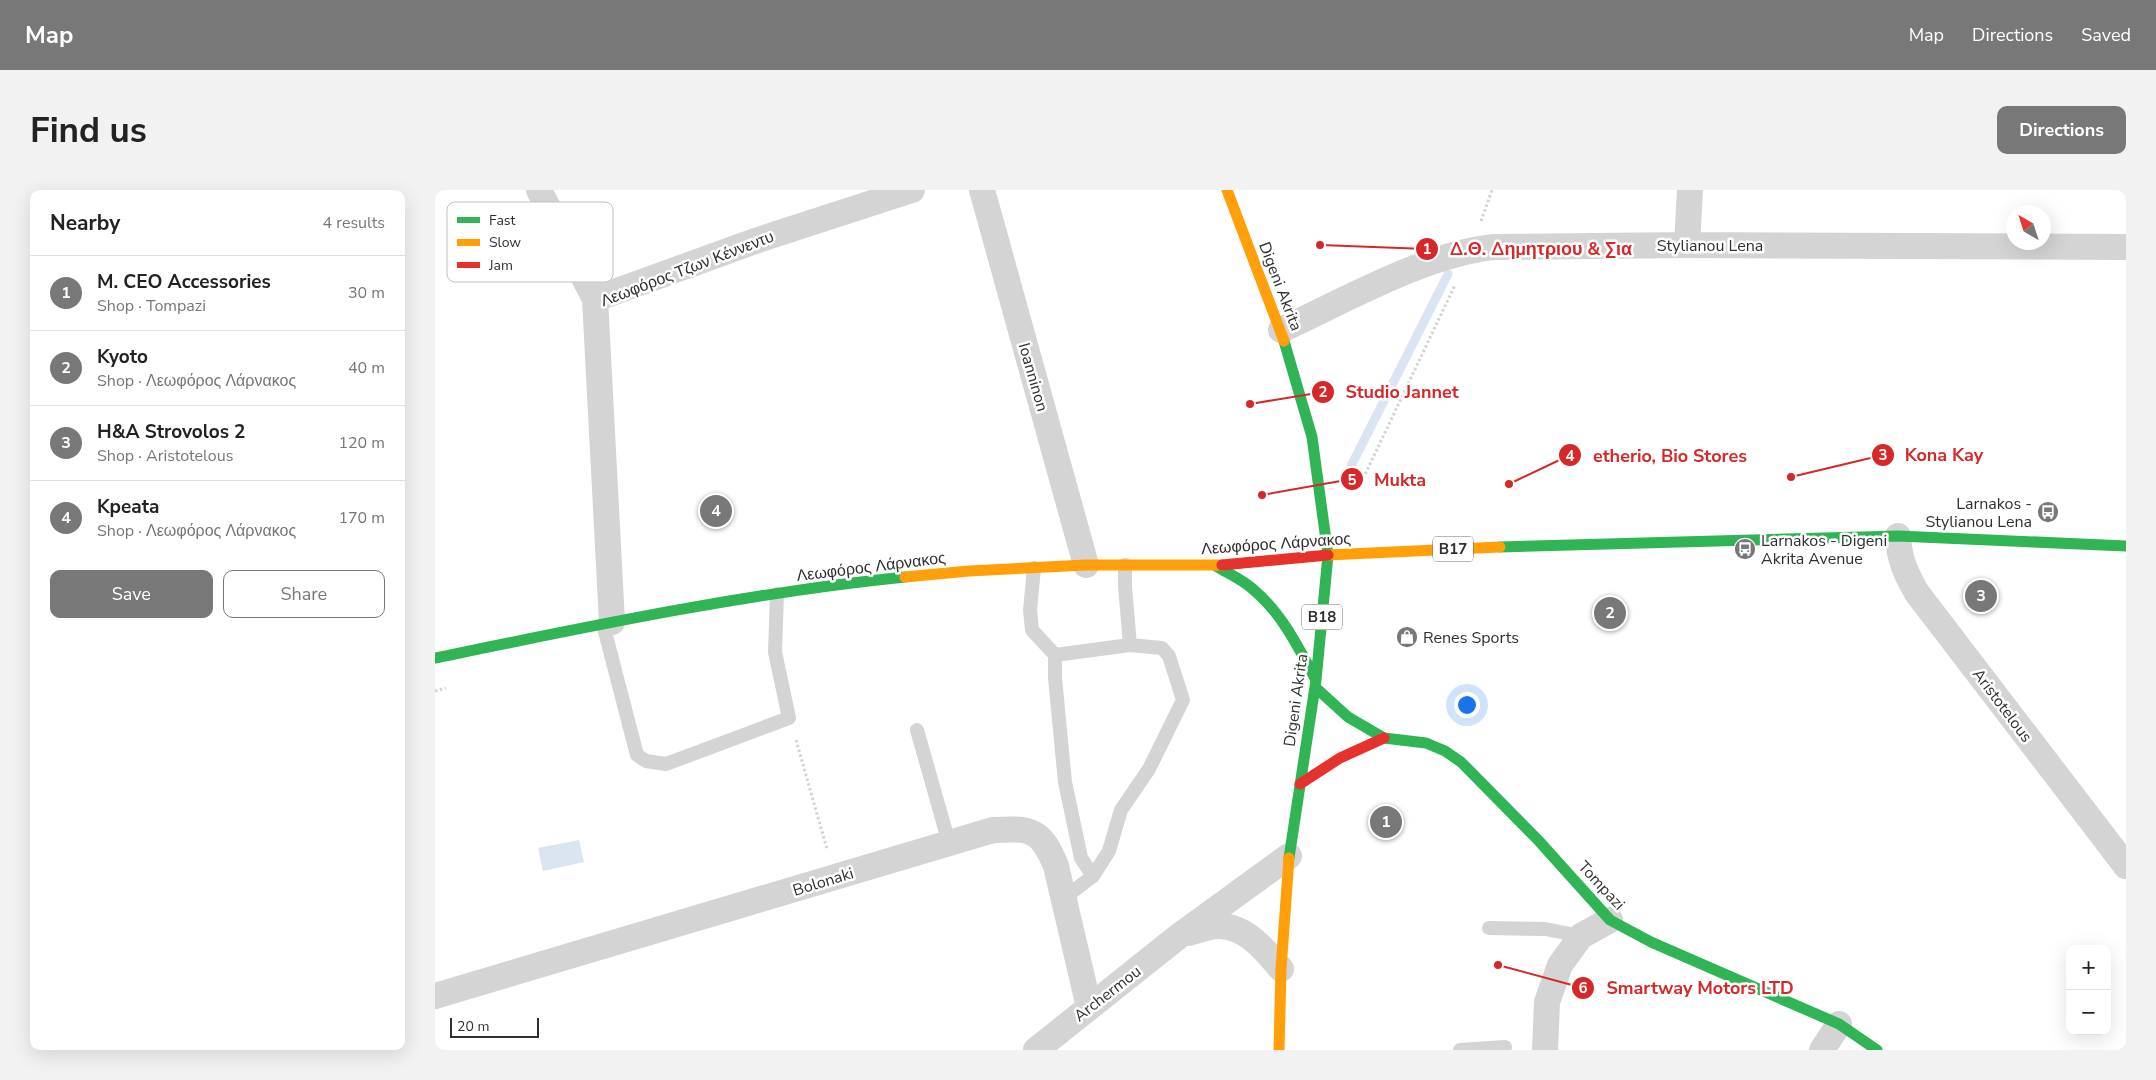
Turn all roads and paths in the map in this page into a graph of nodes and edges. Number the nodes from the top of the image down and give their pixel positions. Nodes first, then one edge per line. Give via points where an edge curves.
1 (539, 190) edge
2 (912, 190) edge
3 (982, 190) edge
4 (1227, 190) edge
5 (1491, 190) edge
6 (1690, 190) edge
7 (545, 202) edge
8 (1687, 245) junction
9 (2126, 247) edge
10 (1472, 249) junction
11 (586, 282) edge
12 (595, 299) junction
13 (1281, 330) junction
14 (1361, 483) dead end
15 (1898, 536) junction
16 (2126, 546) edge
17 (1328, 555) junction
18 (1087, 565) junction
19 (1125, 565) junction
20 (1216, 566) junction
21 (1034, 568) junction
22 (777, 594) junction
23 (607, 623) junction
24 (1130, 645) junction
25 (1055, 655) junction
26 (435, 658) edge
27 (1316, 684) junction
28 (789, 718) junction
29 (917, 730) dead end
30 (1384, 738) junction
31 (1300, 784) junction
32 (949, 843) junction
33 (1289, 856) junction
34 (2126, 866) edge
35 (844, 875) junction
36 (1093, 876) junction
37 (1064, 898) junction
38 (1610, 920) junction
39 (1489, 928) dead end
40 (1179, 936) junction
41 (1581, 936) junction
42 (1281, 969) junction
43 (435, 996) edge
44 (1089, 1007) junction
45 (1839, 1024) junction
46 (1505, 1047) dead end
47 (1036, 1050) edge
48 (1279, 1050) edge
49 (1460, 1050) edge
50 (1545, 1050) edge
51 (1822, 1050) edge
52 (1877, 1050) edge

1 - 7 street
2 - 12 street, Λεωφόρος Τζων Κέννεντυ via 758,240
3 - 18 street, Ioanninon
4 - 13 main road, Digeni Akrita
5 - 10 path
6 - 8 street
8 - 9 street, Stylianou Lena
8 - 10 street, Stylianou Lena
10 - 13 street, Stylianou Lena via 1386,281
10 - 14 path
11 - 12 street
12 - 23 street, Λεωφόρος Τζων Κέννεντυ
13 - 17 main road, Digeni Akrita via 1312,437
15 - 16 main road, Λεωφόρος Λάρνακος / B17
15 - 17 main road, Λεωφόρος Λάρνακος / B17 via 1578,544
15 - 34 street, Aristotelous via 1905,574 1917,593
17 - 20 main road, Λεωφόρος Λάρνακος
17 - 27 main road, Digeni Akrita / B18
18 - 19 main road, Λεωφόρος Λάρνακος
18 - 21 main road, Λεωφόρος Λάρνακος
19 - 20 main road, Λεωφόρος Λάρνακος
19 - 24 lane
20 - 27 main road, Tompazi via 1245,583 1267,603 1292,637
21 - 22 main road, Λεωφόρος Λάρνακος via 969,570 849,582
21 - 25 lane via 1030,610 1032,630
22 - 23 main road, Λεωφόρος Λάρνακος
22 - 28 lane via 775,652
23 - 26 main road, Λεωφόρος Λάρνακος
23 - 28 lane via 634,746 637,755 646,761 666,764
24 - 25 lane
24 - 36 lane via 1162,648 1169,656 1183,700 1149,769 1121,810 1109,851
25 - 36 lane via 1065,782 1081,858
27 - 30 main road, Tompazi via 1348,717
27 - 31 main road, Digeni Akrita / B18
28 - 35 path via 828,852
29 - 32 lane
30 - 31 main road via 1340,757
30 - 38 main road, Tompazi via 1426,743 1461,762 1538,840
31 - 33 main road, Digeni Akrita / B18
32 - 35 street, Bolonaki
32 - 37 street, Bolonaki via 993,830 1021,828 1037,835 1048,846 1057,866
33 - 40 street, Archermou
33 - 42 main road, Digeni Akrita / B18
35 - 43 street, Bolonaki
36 - 37 lane
37 - 44 street, Bolonaki
38 - 41 street
38 - 45 main road, Tompazi via 1651,942
39 - 41 lane via 1545,929
40 - 42 street, Archermou via 1219,926 1230,928 1261,945
40 - 44 street, Archermou
41 - 50 street via 1560,965 1547,1002
42 - 48 main road, Digeni Akrita / B18
44 - 47 street, Archermou
45 - 51 street
45 - 52 main road, Tompazi
46 - 49 lane

